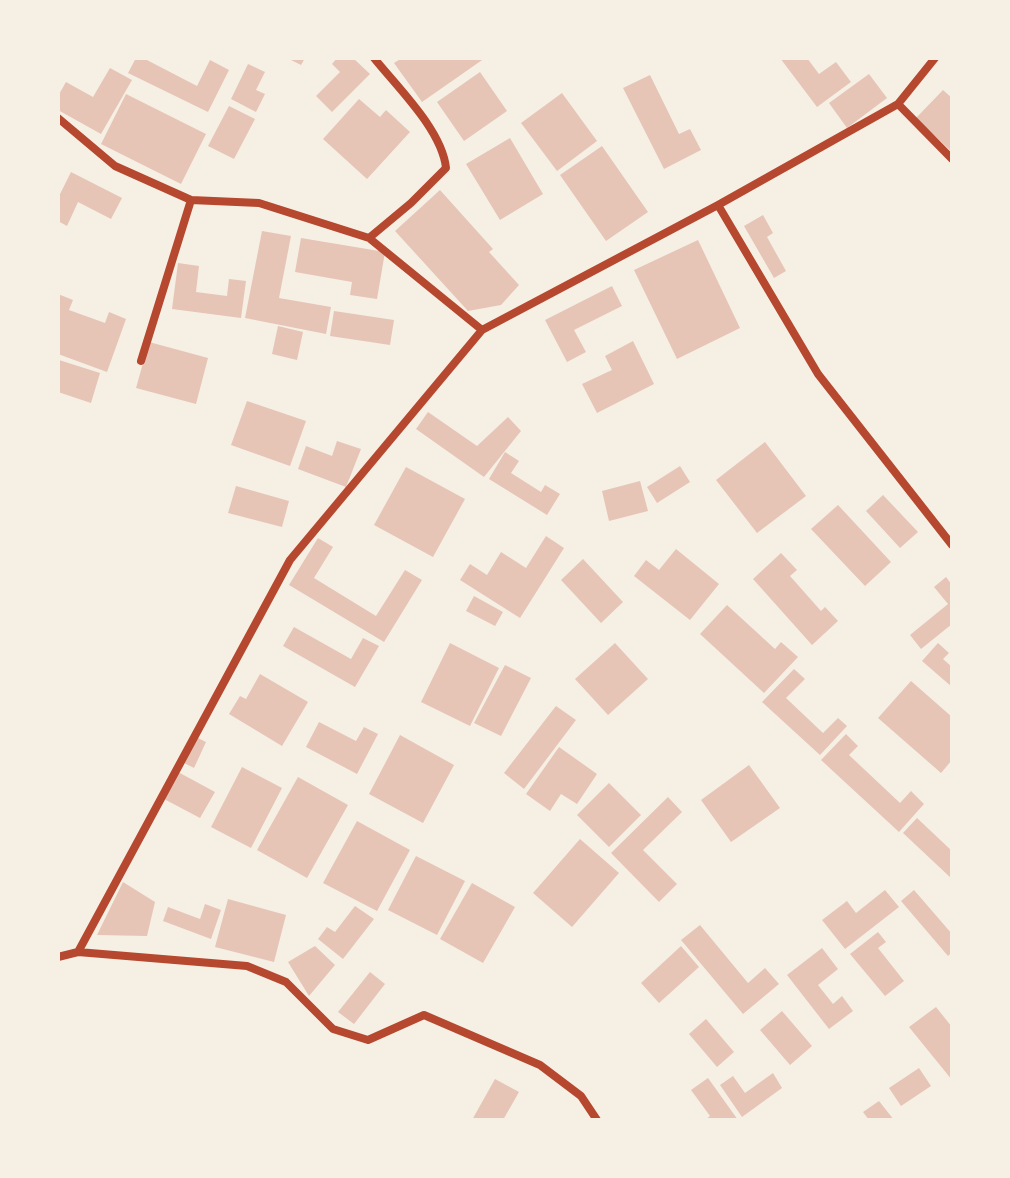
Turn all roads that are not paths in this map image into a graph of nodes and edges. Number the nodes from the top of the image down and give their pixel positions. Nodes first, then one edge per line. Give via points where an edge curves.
1 (374, 58) edge
2 (935, 58) edge
3 (898, 104) junction
4 (58, 118) edge
5 (952, 159) edge
6 (191, 200) junction
7 (718, 205) junction
8 (369, 238) junction
9 (482, 330) junction
10 (141, 361) dead end
11 (952, 545) edge
12 (78, 952) junction
13 (58, 957) edge
14 (597, 1120) edge

1 - 8 street via 426,123 445,153 446,168
2 - 3 street
3 - 5 street
3 - 7 street
4 - 6 street via 115,166
6 - 8 street via 259,203
6 - 10 street
7 - 9 street
7 - 11 street via 818,374
8 - 9 street
9 - 12 street via 290,560
12 - 13 street
12 - 14 street via 247,966 286,982 333,1029 368,1040 424,1015 540,1065 581,1096

